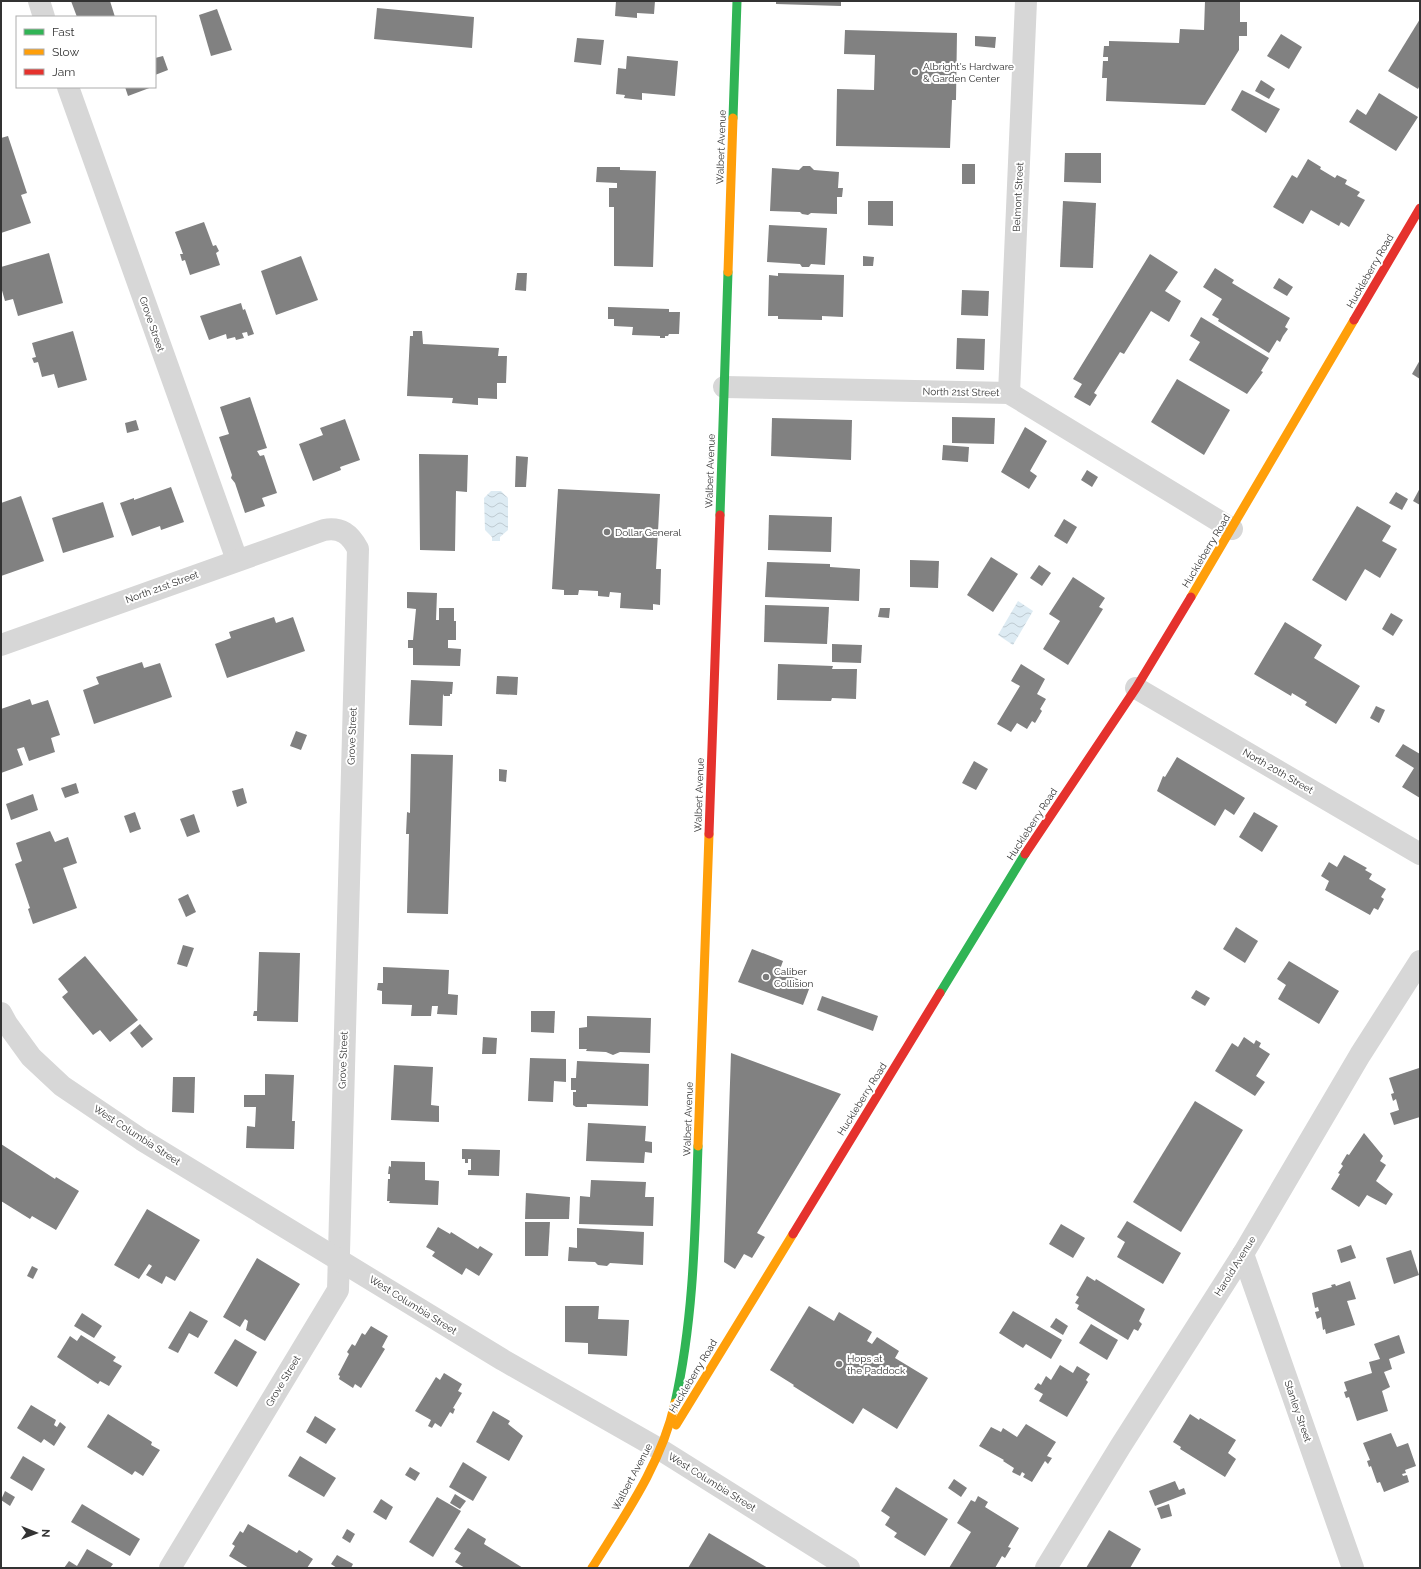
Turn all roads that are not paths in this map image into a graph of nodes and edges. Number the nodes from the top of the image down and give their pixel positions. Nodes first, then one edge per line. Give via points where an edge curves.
1 (39, 1) edge
2 (737, 1) edge
3 (1026, 1) edge
4 (44, 16) edge
5 (68, 88) edge
6 (1420, 208) edge
7 (724, 387) junction
8 (1009, 393) junction
9 (1232, 529) junction
10 (324, 530) joint
11 (237, 560) junction
12 (1, 645) edge
13 (1136, 688) junction
14 (1420, 854) edge
15 (1420, 961) edge
16 (1, 1013) edge
17 (1243, 1254) junction
18 (337, 1258) junction
19 (661, 1450) junction
20 (170, 1568) edge
21 (592, 1568) edge
22 (849, 1568) edge
23 (1046, 1568) edge
24 (1352, 1568) edge

1 - 4 street
2 - 7 main road, Walbert Avenue
3 - 8 street, Belmont Street
5 - 11 street, Grove Street
6 - 9 main road, Huckleberry Road
7 - 8 street, North 21st Street
7 - 19 main road, Walbert Avenue via 694,1273 688,1334 677,1394
8 - 9 street, North 21st Street
9 - 13 main road, Huckleberry Road
10 - 11 street, North 21st Street
10 - 18 street, Grove Street via 340,530 351,536 358,549
11 - 12 street, North 21st Street
13 - 14 street, North 20th Street
13 - 19 main road, Huckleberry Road via 1043,825
15 - 17 street, Harold Avenue via 1360,1055
16 - 18 street, West Columbia Street via 31,1058 62,1086 142,1140
17 - 23 street, Harold Avenue
17 - 24 street, Stanley Street
18 - 19 street, West Columbia Street via 503,1360
18 - 20 street, Grove Street via 338,1290
19 - 21 main road, Walbert Avenue
19 - 22 street, West Columbia Street

